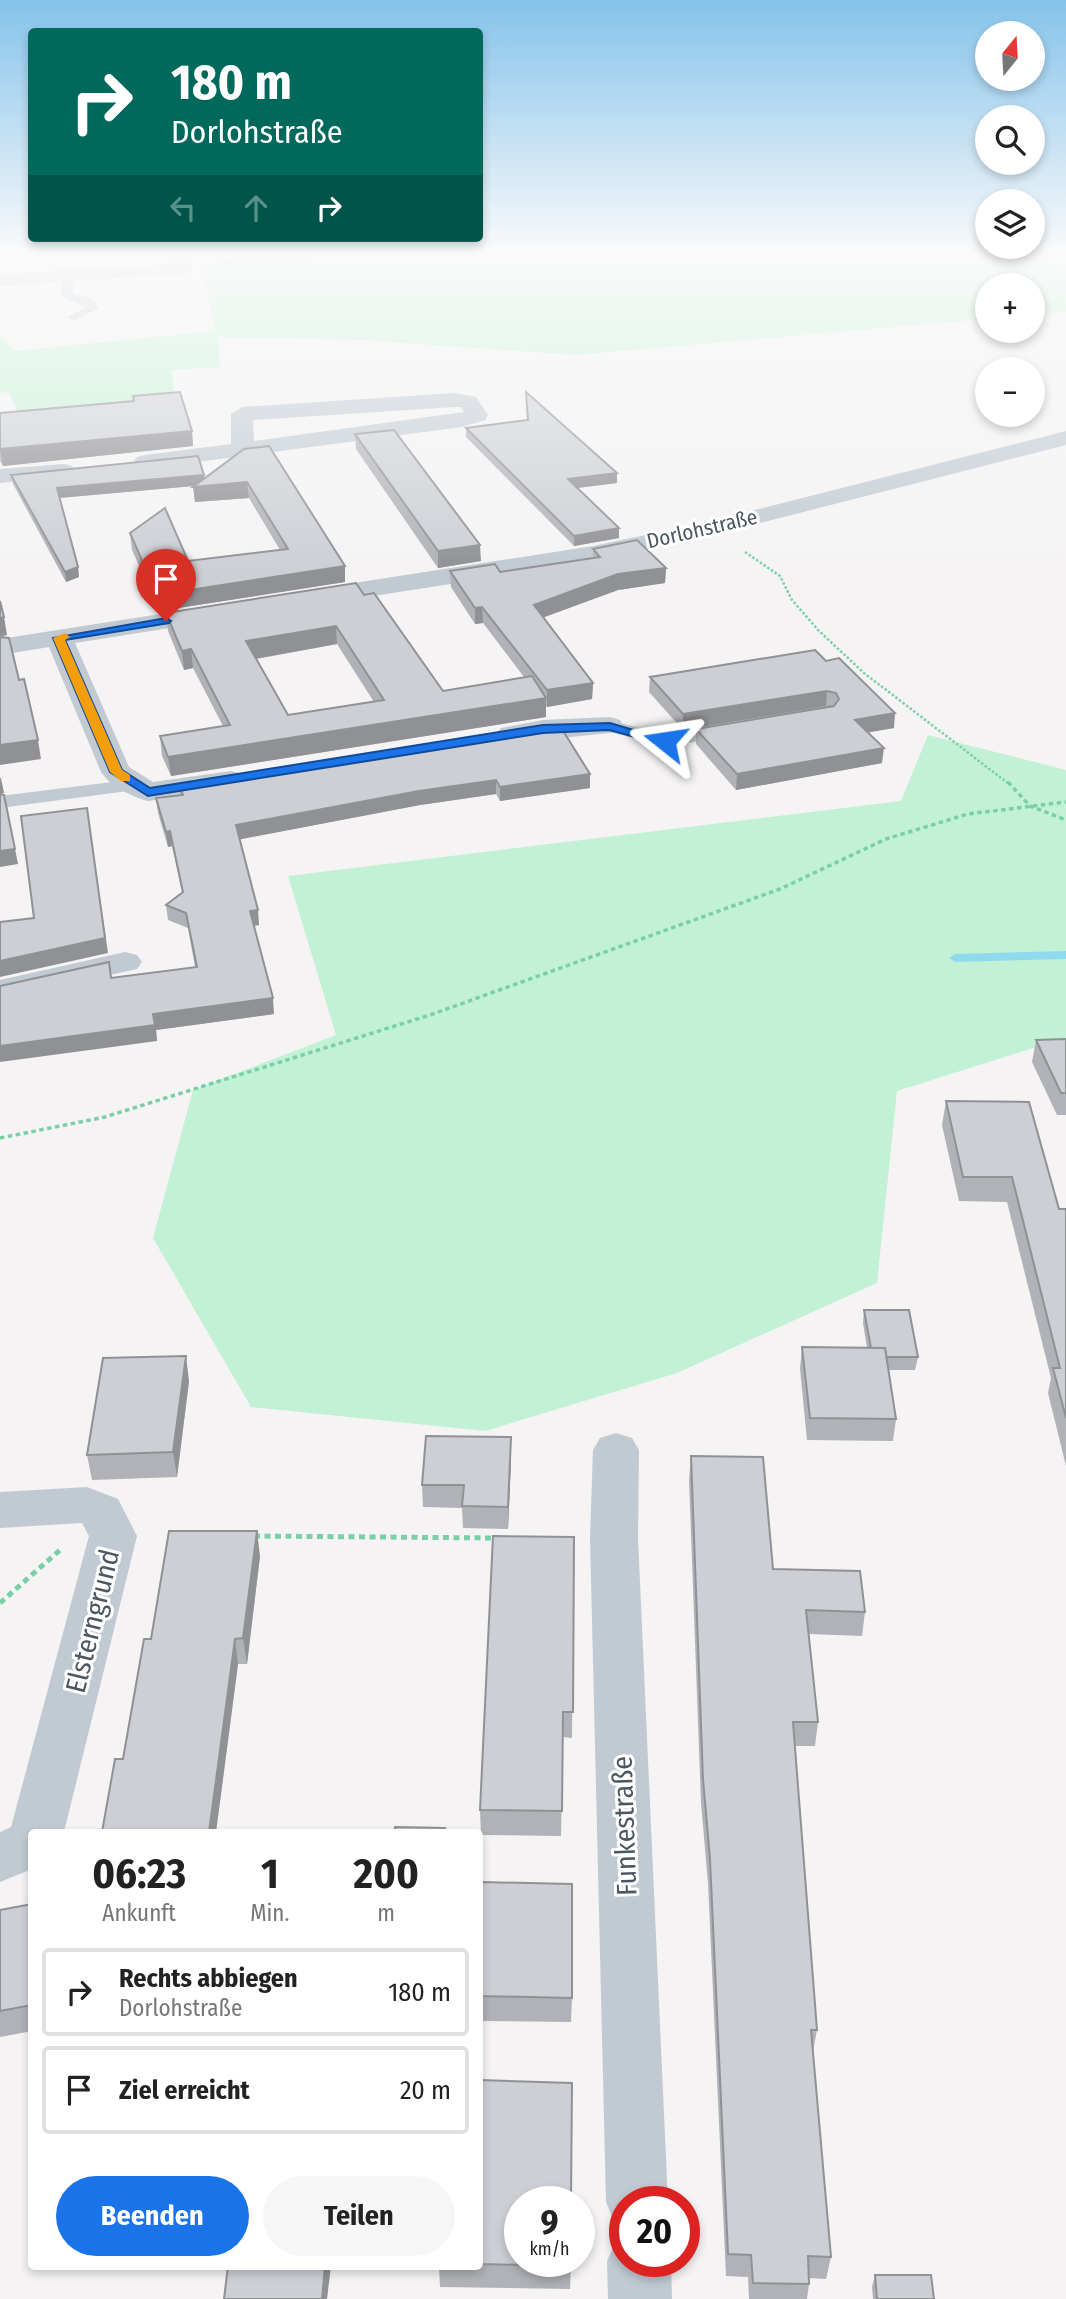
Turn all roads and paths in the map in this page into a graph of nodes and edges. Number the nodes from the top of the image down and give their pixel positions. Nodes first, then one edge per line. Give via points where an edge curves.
1 (1066, 438) edge
2 (243, 451) junction
3 (128, 464) edge
4 (89, 468) edge
5 (0, 476) edge
6 (736, 546) dead end
7 (278, 603) edge
8 (237, 610) edge
9 (59, 638) junction
10 (0, 647) edge
11 (610, 726) joint
12 (746, 727) edge
13 (489, 738) edge
14 (259, 775) edge
15 (136, 785) junction
16 (0, 802) edge
17 (1066, 802) edge
18 (1030, 806) junction
19 (1066, 820) edge
20 (125, 962) dead end
21 (0, 990) edge
22 (0, 1138) edge
23 (616, 1450) dead end
24 (0, 1510) edge
25 (102, 1512) junction
26 (245, 1536) edge
27 (503, 1538) edge
28 (0, 1603) edge
29 (38, 1829) edge
30 (28, 1845) edge
31 (0, 1858) edge
32 (636, 2186) edge
33 (639, 2277) edge
34 (640, 2299) edge

1 - 7 street, Dorlohstraße via 593,554
2 - 2 street via 462,420 477,415 468,402 454,400 242,414
2 - 3 street
4 - 5 street
6 - 18 path via 780,576 801,611 864,673 1003,777
8 - 9 street
9 - 10 street
9 - 15 street via 116,772
11 - 12 lane via 665,741
11 - 13 street via 543,729
14 - 15 street via 148,792
15 - 16 lane
17 - 18 path
18 - 19 path
18 - 22 path via 968,814 886,839 780,889 417,1019 105,1117
20 - 21 street
23 - 32 street, Funkestraße via 615,1552
24 - 25 street, Elsterngrund via 87,1505
25 - 28 path
25 - 29 street, Elsterngrund via 113,1536
26 - 27 path
30 - 31 street
33 - 34 street

